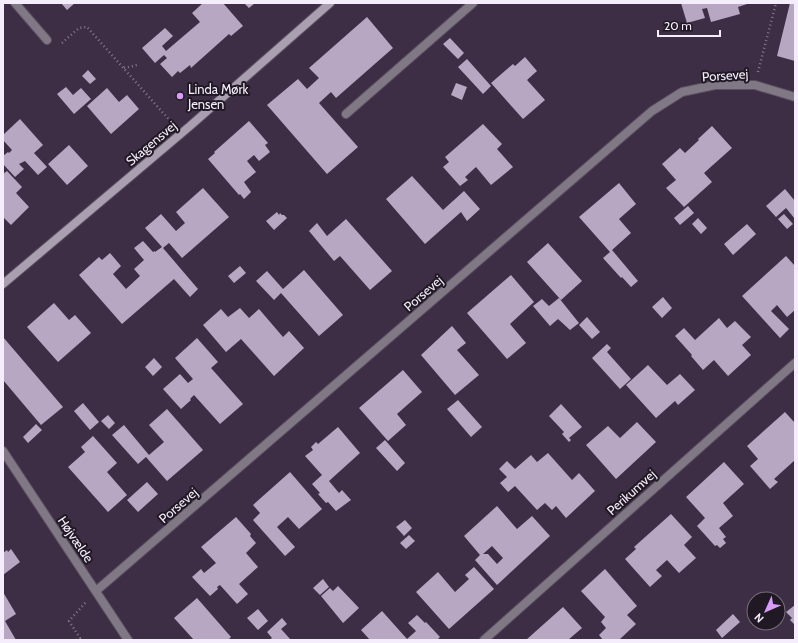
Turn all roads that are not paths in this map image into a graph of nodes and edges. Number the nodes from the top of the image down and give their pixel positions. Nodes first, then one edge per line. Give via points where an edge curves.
1 (15, 3) edge
2 (330, 3) edge
3 (473, 3) edge
4 (47, 40) dead end
5 (795, 97) edge
6 (346, 114) dead end
7 (3, 284) edge
8 (795, 363) edge
9 (3, 451) edge
10 (96, 591) junction
11 (128, 640) edge
12 (484, 640) edge

1 - 4 street
2 - 7 street, Skagensvej
3 - 6 street
5 - 10 street, Porsevej via 755,85 716,85 682,92 652,110
8 - 12 street, Perikumvej
9 - 10 street, Højvælde
10 - 11 street, Højvælde

